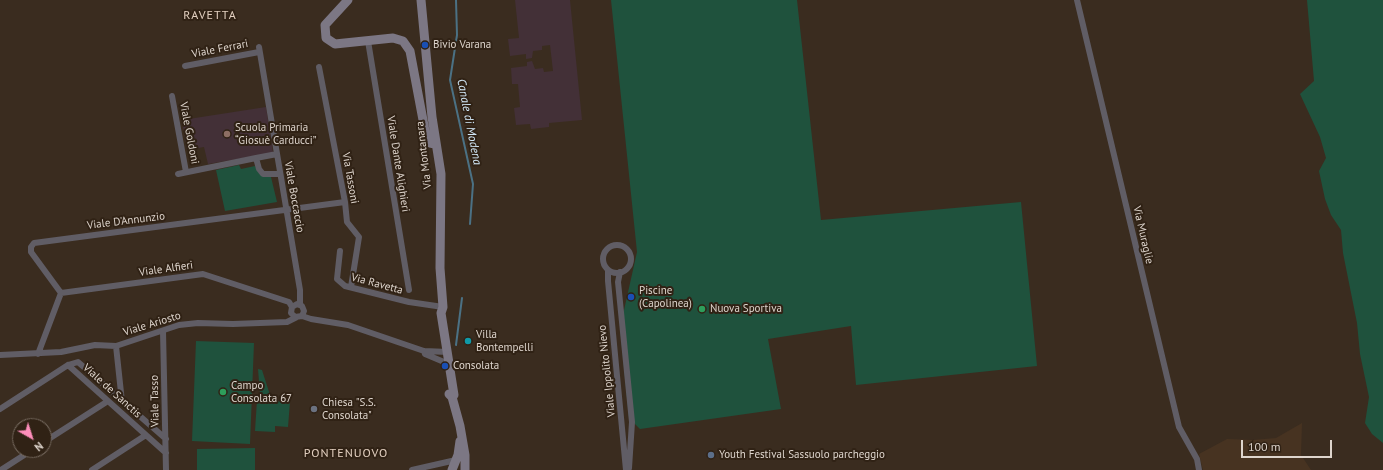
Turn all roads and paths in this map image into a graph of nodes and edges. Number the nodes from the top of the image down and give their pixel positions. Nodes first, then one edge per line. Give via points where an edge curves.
1 (348, 0) edge
2 (421, 0) edge
3 (1077, 0) edge
4 (368, 41) junction
5 (259, 49) joint
6 (185, 66) dead end
7 (319, 67) dead end
8 (172, 96) dead end
9 (435, 144) junction
10 (277, 154) junction
11 (256, 158) junction
12 (186, 172) junction
13 (178, 174) dead end
14 (280, 174) junction
15 (345, 202) junction
16 (287, 210) junction
17 (340, 251) dead end
18 (608, 270) junction
19 (620, 272) junction
20 (351, 287) junction
21 (409, 290) dead end
22 (61, 294) junction
23 (300, 304) junction
24 (292, 307) junction
25 (443, 307) junction
26 (299, 316) junction
27 (163, 330) junction
28 (116, 346) junction
29 (424, 351) junction
30 (446, 352) junction
31 (38, 354) junction
32 (0, 355) edge
33 (444, 362) junction
34 (68, 365) junction
35 (452, 397) junction
36 (108, 401) junction
37 (122, 402) junction
38 (0, 409) edge
39 (461, 433) junction
40 (146, 435) junction
41 (52, 437) edge
42 (166, 439) junction
43 (166, 452) junction
44 (20, 458) edge
45 (456, 460) junction
46 (1, 470) edge
47 (92, 470) edge
48 (166, 470) edge
49 (412, 470) edge
50 (452, 470) edge
51 (465, 470) edge
52 (627, 470) edge
53 (1199, 470) edge

1 - 4 main road via 325,25 326,38 335,44
2 - 9 main road, Via Montanara
3 - 53 street, Via Muraglie via 1178,427 1197,459
4 - 9 main road via 393,38 408,45 426,136
4 - 21 street, Viale Dante Alighieri
5 - 6 street, Viale Ferrari
5 - 10 street, Viale Boccaccio
7 - 15 street, Via Tassoni
8 - 12 street, Viale Goldoni
9 - 25 main road, Via Montanara via 441,179 440,268
10 - 11 street, Viale Goldoni
10 - 14 street, Viale Boccaccio
11 - 12 street, Viale Goldoni
11 - 14 street via 263,174
12 - 13 street, Viale Goldoni
14 - 16 street, Viale Boccaccio
15 - 16 street, Viale D'Annunzio
15 - 20 street, Via Tassoni via 347,222 359,237
16 - 22 street, Viale D'Annunzio via 34,243 31,252
16 - 23 street, Viale Boccaccio
17 - 20 street, Via Ravetta via 337,279 345,286
18 - 19 street
18 - 19 street via 604,263 604,254 610,247 619,246 628,251 630,259 627,269
18 - 52 street, Viale Ippolito Nievo
19 - 52 street, Viale Ippolito Nievo via 618,282 632,422
20 - 25 street, Via Ravetta via 410,302
22 - 24 street, Viale Alfieri via 204,274 289,302
22 - 31 street
23 - 24 street
23 - 26 street, Viale Boccaccio via 304,310
24 - 26 street via 291,314
25 - 30 main road, Via Montanara via 437,313
26 - 27 street, Viale Ariosto via 287,322 192,323
26 - 29 street via 348,325
27 - 28 street, Viale Ariosto
27 - 42 street, Viale Tasso
28 - 31 street, Viale Ariosto via 95,345
28 - 37 street
29 - 30 street
29 - 33 street via 425,354
30 - 33 main road, Via Montanara
30 - 35 main road, Via Montanara via 454,395
31 - 32 street, Viale Ariosto
33 - 35 main road, Via Montanara
34 - 36 street, Viale de Sanctis
34 - 37 street, Viale de Sanctis via 78,362
34 - 38 street
35 - 39 main road, Via Montanara
36 - 40 street, Viale de Sanctis
36 - 41 street
37 - 42 street, Viale de Sanctis
39 - 45 main road, Via Montanara
39 - 51 main road, Via Montanara
40 - 43 street, Viale de Sanctis
40 - 47 street
42 - 43 street, Viale Tasso
43 - 48 street, Viale Tasso
44 - 46 street
45 - 49 street
45 - 50 main road, Via Montanara

